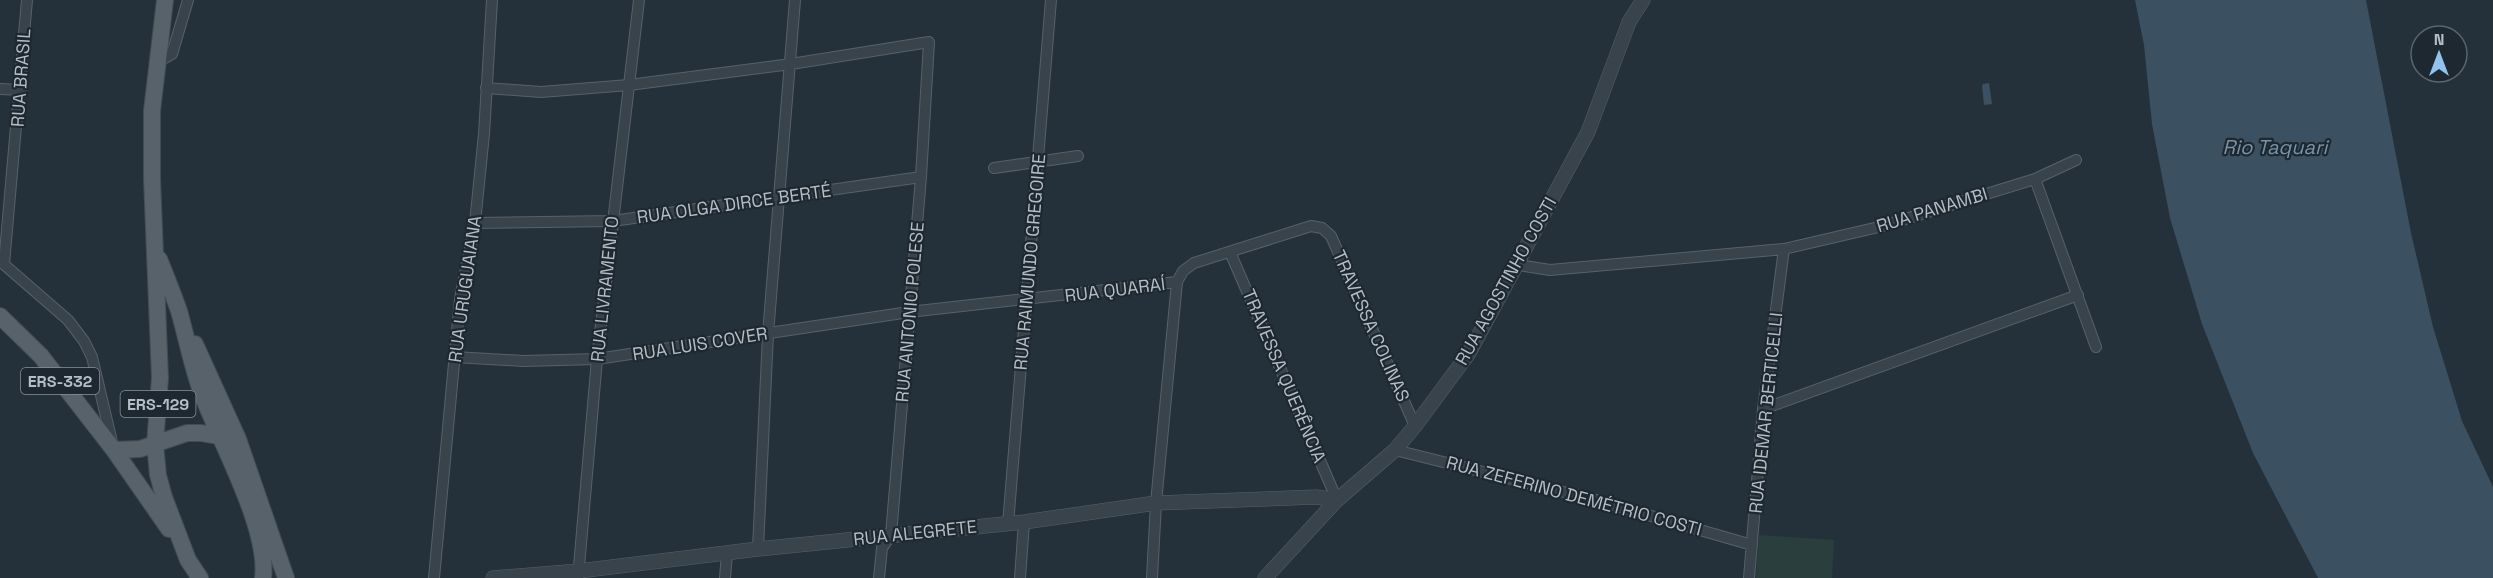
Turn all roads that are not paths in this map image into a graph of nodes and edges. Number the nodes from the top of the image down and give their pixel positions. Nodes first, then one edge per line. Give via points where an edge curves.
1 (27, 0) edge
2 (165, 0) edge
3 (188, 0) edge
4 (492, 0) edge
5 (639, 0) edge
6 (795, 0) edge
7 (1052, 0) edge
8 (1643, 0) edge
9 (156, 63) junction
10 (791, 64) junction
11 (629, 85) junction
12 (486, 87) junction
13 (0, 89) edge
14 (21, 90) junction
15 (1078, 156) dead end
16 (2076, 160) dead end
17 (1040, 161) junction
18 (994, 168) dead end
19 (921, 177) junction
20 (2035, 179) junction
21 (778, 197) junction
22 (613, 221) junction
23 (475, 223) junction
24 (154, 244) junction
25 (1784, 249) junction
26 (1230, 252) junction
27 (2, 262) edge
28 (1518, 265) junction
29 (1177, 282) junction
30 (2078, 295) junction
31 (1026, 300) junction
32 (179, 312) junction
33 (909, 312) junction
34 (0, 316) edge
35 (768, 333) junction
36 (2096, 347) dead end
37 (454, 357) junction
38 (597, 359) junction
39 (97, 382) junction
40 (77, 404) junction
41 (1763, 409) junction
42 (1415, 426) junction
43 (221, 437) junction
44 (238, 439) junction
45 (155, 444) junction
46 (114, 450) junction
47 (1395, 450) junction
48 (1337, 500) junction
49 (1156, 503) junction
50 (1024, 522) junction
51 (1008, 524) junction
52 (891, 535) junction
53 (1752, 545) junction
54 (758, 549) junction
55 (727, 553) junction
56 (188, 560) junction
57 (578, 575) edge
58 (200, 578) edge
59 (263, 578) edge
60 (286, 578) edge
61 (434, 578) edge
62 (493, 578) edge
63 (725, 578) edge
64 (879, 578) edge
65 (1020, 578) edge
66 (1152, 578) edge
67 (1265, 578) edge
68 (1749, 578) edge

1 - 14 street, RUA BRASIL
2 - 9 main road, ERS-129
3 - 9 street via 171,54
4 - 12 street, RUA URUGUAIANA
5 - 11 street, RUA LIVRAMENTO
6 - 10 street
7 - 17 street, RUA RAIMUNDO GREGOIRE
8 - 28 street, RUA AGOSTINHO COSTI via 1629,22 1588,132
9 - 24 main road, ERS-129 via 152,111
10 - 11 street
10 - 19 street, RUA ANTONIO POLESE via 929,42
10 - 21 street
11 - 12 street via 541,92
11 - 22 street, RUA LIVRAMENTO
12 - 23 street, RUA URUGUAIANA
13 - 14 street
14 - 27 street, RUA BRASIL
15 - 17 street
16 - 20 street, RUA PANAMBI
17 - 18 street
17 - 31 street, RUA RAIMUNDO GREGOIRE
19 - 21 street, RUA OLGA DIRCE BERTÉ
19 - 33 street, RUA ANTONIO POLESE
20 - 25 street, RUA PANAMBI via 1883,226
20 - 30 street
21 - 22 street, RUA OLGA DIRCE BERTÉ
21 - 35 street
22 - 23 street, RUA OLGA DIRCE BERTÉ
22 - 38 street, RUA LIVRAMENTO
23 - 37 street, RUA URUGUAIANA via 460,299
24 - 32 main road, ERS-129
24 - 45 main road, ERS-129 via 160,378
25 - 28 street, RUA PANAMBI via 1550,270
25 - 41 street, RUA IDEMAR BERTICELLI
26 - 29 street via 1194,263
26 - 42 street, TRAVESSA COLINAS via 1311,226 1323,228
26 - 48 street, TRAVESSA QUERÊNCIA
27 - 39 street via 68,320 92,357
28 - 42 street, RUA AGOSTINHO COSTI via 1469,353
29 - 31 street, RUA QUARAÍ
29 - 49 street
30 - 36 street
30 - 41 street
31 - 33 street, RUA QUARAÍ
31 - 51 street, RUA RAIMUNDO GREGOIRE
32 - 43 main road, ERS-129 via 199,386
32 - 44 main road
33 - 35 street, RUA LUIS COVER
33 - 52 street, RUA ANTONIO POLESE
34 - 40 main road, ERS-332 via 41,356
35 - 38 street, RUA LUIS COVER
35 - 54 street
37 - 38 street, RUA LUIS COVER via 524,361
37 - 61 street, RUA URUGUAIANA
38 - 57 street, RUA LIVRAMENTO
39 - 40 street via 94,396
39 - 46 street
40 - 46 main road, ERS-332
41 - 53 street, RUA IDEMAR BERTICELLI
42 - 47 street, RUA AGOSTINHO COSTI
43 - 44 main road
43 - 45 main road via 187,433
43 - 59 main road, ERS-129 via 252,515 264,564
44 - 60 main road
45 - 46 main road
45 - 56 main road, ERS-129 via 164,497
46 - 56 main road, ERS-332
47 - 48 street, RUA AGOSTINHO COSTI
47 - 53 street, RUA ZEFERINO DEMÉTRIO COSTI via 1596,500
48 - 49 street, RUA ALEGRETE via 1316,497
48 - 67 street, RUA AGOSTINHO COSTI
49 - 50 street, RUA ALEGRETE
49 - 66 street
50 - 51 street, RUA ALEGRETE
50 - 65 street
51 - 52 street, RUA ALEGRETE
52 - 54 street, RUA ALEGRETE
52 - 64 street, RUA ANTONIO POLESE via 882,548
53 - 68 street, RUA IDEMAR BERTICELLI
54 - 55 street, RUA ALEGRETE
55 - 57 street, RUA ALEGRETE
55 - 63 street
56 - 58 main road, ERS-129
57 - 62 street, RUA ALEGRETE

